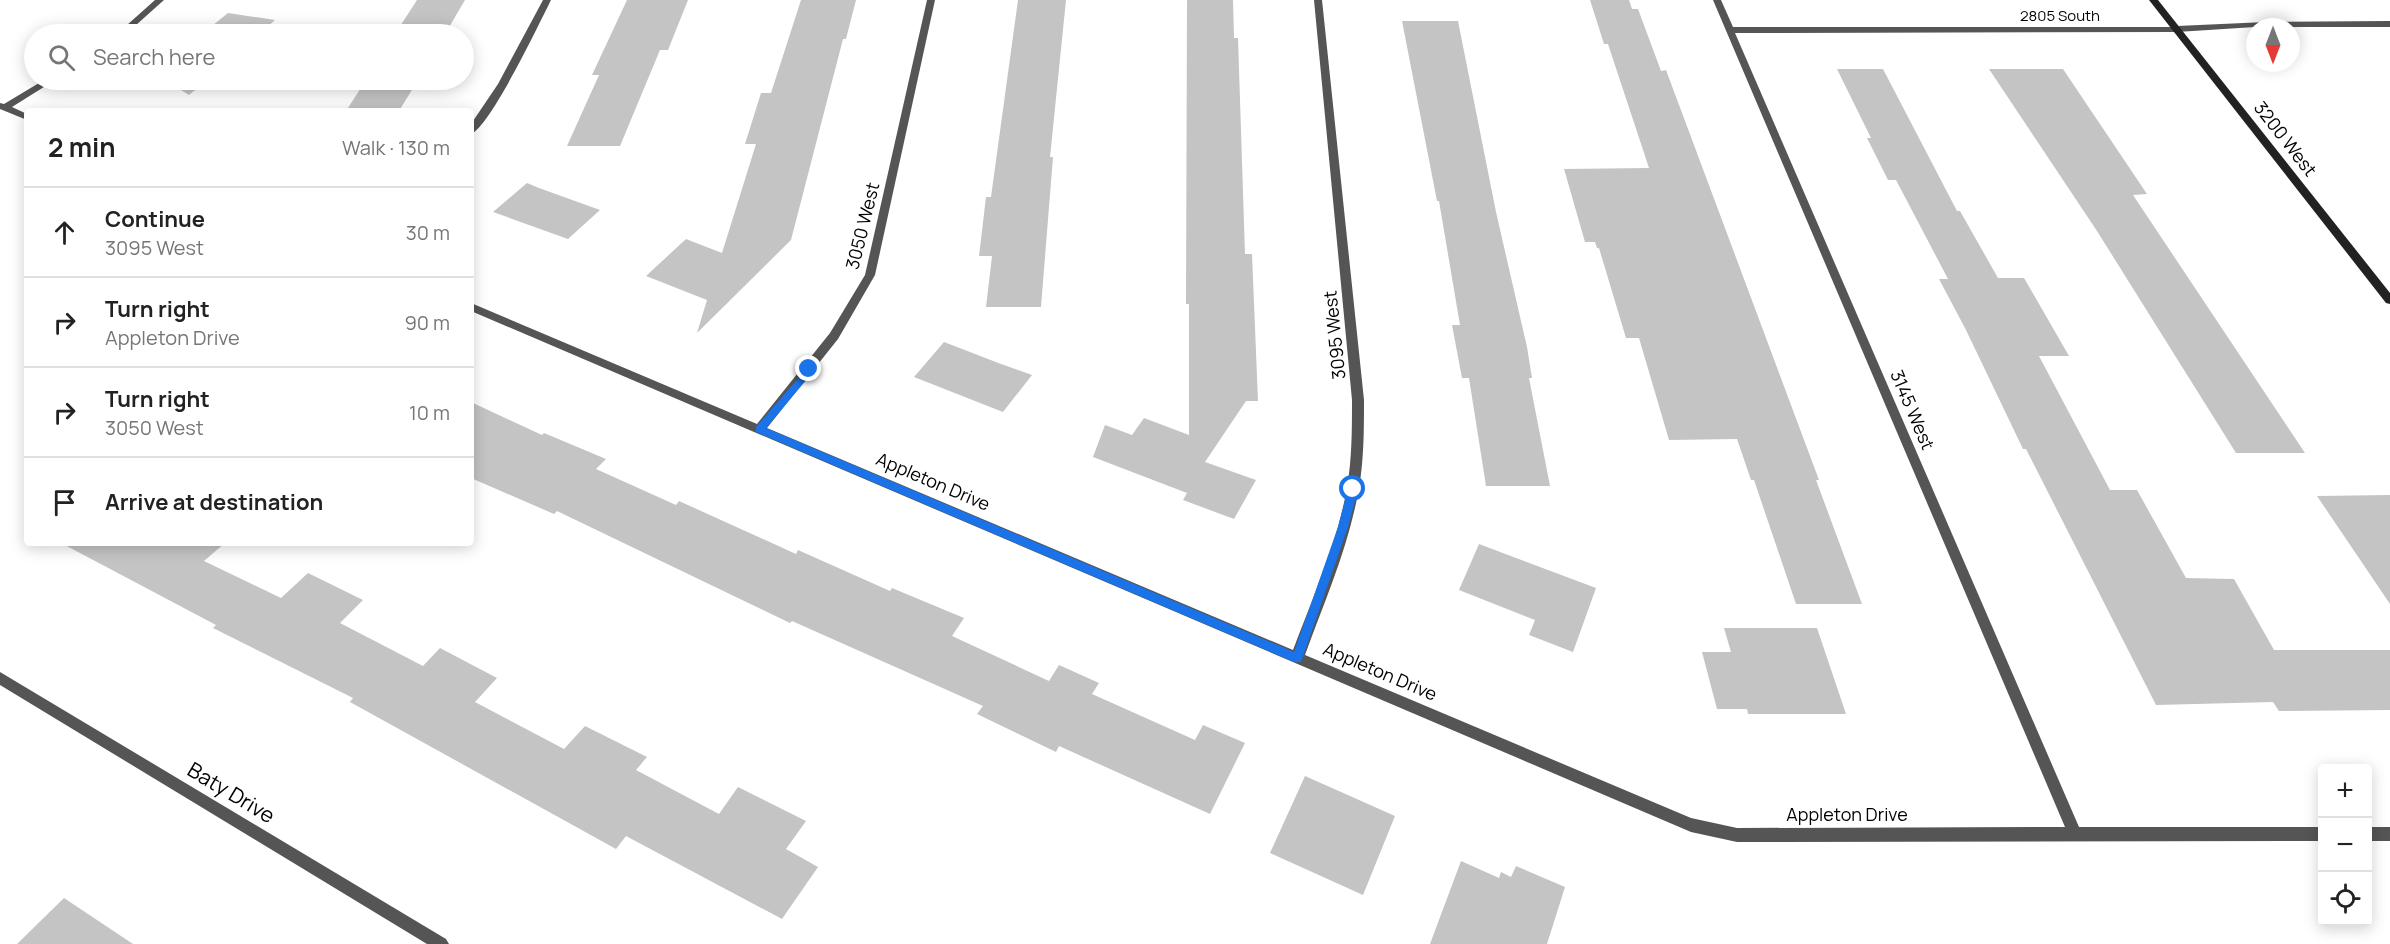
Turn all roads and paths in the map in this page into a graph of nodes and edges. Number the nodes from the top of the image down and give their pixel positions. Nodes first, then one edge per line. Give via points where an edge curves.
1 (160, 0) edge
2 (547, 0) edge
3 (931, 0) edge
4 (1318, 0) edge
5 (1717, 0) edge
6 (2153, 0) edge
7 (132, 24) edge
8 (2390, 24) edge
9 (2177, 29) junction
10 (1730, 30) junction
11 (32, 90) edge
12 (2, 107) edge
13 (24, 116) edge
14 (474, 127) edge
15 (2390, 300) edge
16 (474, 308) edge
17 (759, 429) junction
18 (1297, 658) junction
19 (0, 678) edge
20 (2075, 834) junction
21 (2318, 834) edge
22 (2372, 834) edge
23 (2390, 834) edge
24 (441, 944) edge

1 - 7 street
2 - 14 street
3 - 17 street, 3050 West via 870,275 834,338
4 - 18 street, 3095 West via 1358,400 1358,451 1343,527
5 - 10 street, 3145 West
6 - 9 main road, 3200 West
8 - 9 street, 2805 South
9 - 10 street, 2805 South
9 - 15 main road, 3200 West
10 - 20 street, 3145 West
11 - 12 street
12 - 13 street
16 - 17 street, Appleton Drive
17 - 18 street, Appleton Drive
18 - 20 street, Appleton Drive via 1712,832
19 - 24 street, Baty Drive
20 - 21 street, Appleton Drive
22 - 23 street

